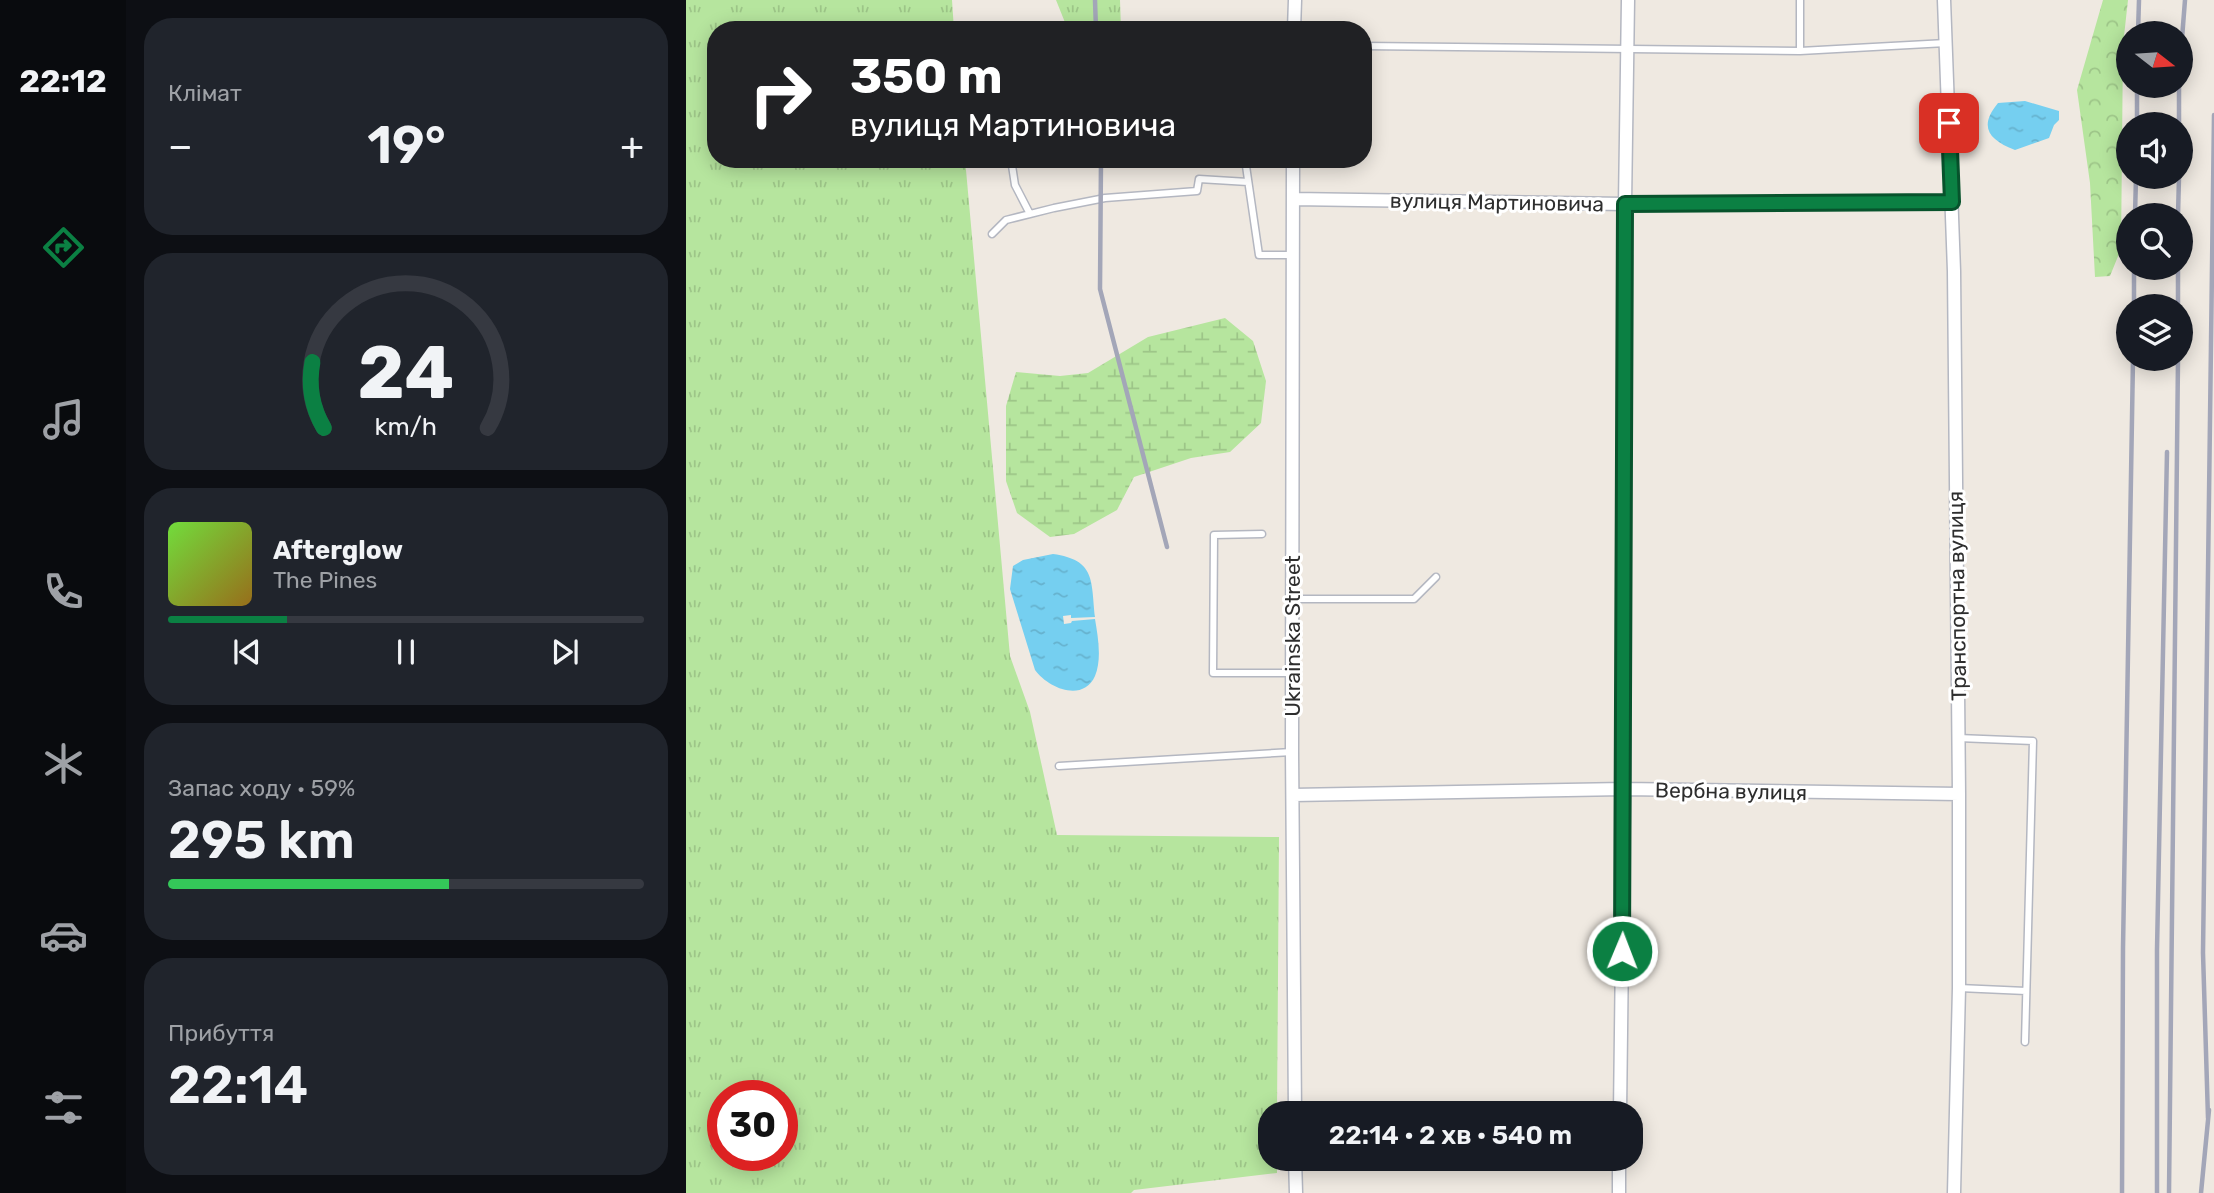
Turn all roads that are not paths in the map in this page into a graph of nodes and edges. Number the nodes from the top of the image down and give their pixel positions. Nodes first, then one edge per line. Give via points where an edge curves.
1 (1295, 0) edge
2 (1628, 0) edge
3 (1800, 0) edge
4 (1944, 0) edge
5 (1294, 21) edge
6 (1946, 43) junction
7 (1372, 46) edge
8 (1627, 48) junction
9 (1800, 51) junction
10 (1013, 168) edge
11 (1246, 168) edge
12 (1293, 168) edge
13 (1248, 182) junction
14 (1293, 199) junction
15 (1952, 202) junction
16 (1625, 204) junction
17 (1030, 214) junction
18 (992, 234) dead end
19 (1293, 255) junction
20 (1262, 534) dead end
21 (1436, 578) dead end
22 (1292, 599) junction
23 (1292, 673) junction
24 (1958, 738) junction
25 (1292, 752) junction
26 (1059, 766) dead end
27 (1624, 789) junction
28 (1293, 794) junction
29 (1959, 794) junction
30 (1959, 988) junction
31 (2026, 991) junction
32 (2025, 1042) dead end
33 (1295, 1101) edge
34 (1620, 1101) edge
35 (1296, 1171) edge
36 (1619, 1171) edge
37 (1296, 1193) edge
38 (1619, 1193) edge
39 (1954, 1193) edge

1 - 5 street
2 - 8 street
3 - 9 lane
4 - 6 street, Транспортна вулиця
6 - 9 lane
6 - 15 street, Транспортна вулиця
7 - 8 lane
8 - 9 lane
8 - 16 street
10 - 17 lane
11 - 13 lane
12 - 14 street, Ukrainska Street
13 - 17 lane via 1199,179 1197,191 1105,198
13 - 19 lane via 1259,255
14 - 16 street, вулиця Мартиновича
14 - 19 street, Ukrainska Street
15 - 16 street, вулиця Мартиновича
15 - 24 street, Транспортна вулиця
16 - 27 street
17 - 18 lane via 1006,220
19 - 22 street, Ukrainska Street
20 - 23 lane via 1214,535 1213,673
21 - 22 lane via 1414,599
22 - 23 street, Ukrainska Street
23 - 25 street, Ukrainska Street
24 - 29 street, Транспортна вулиця
24 - 31 lane via 2033,741
25 - 26 lane
25 - 28 street, Ukrainska Street
27 - 28 street, Вербна вулиця
27 - 29 street, Вербна вулиця
27 - 34 street
28 - 33 street, Ukrainska Street
29 - 30 street, Транспортна вулиця
30 - 31 lane
30 - 39 street, Транспортна вулиця
31 - 32 lane
35 - 37 street
36 - 38 street

